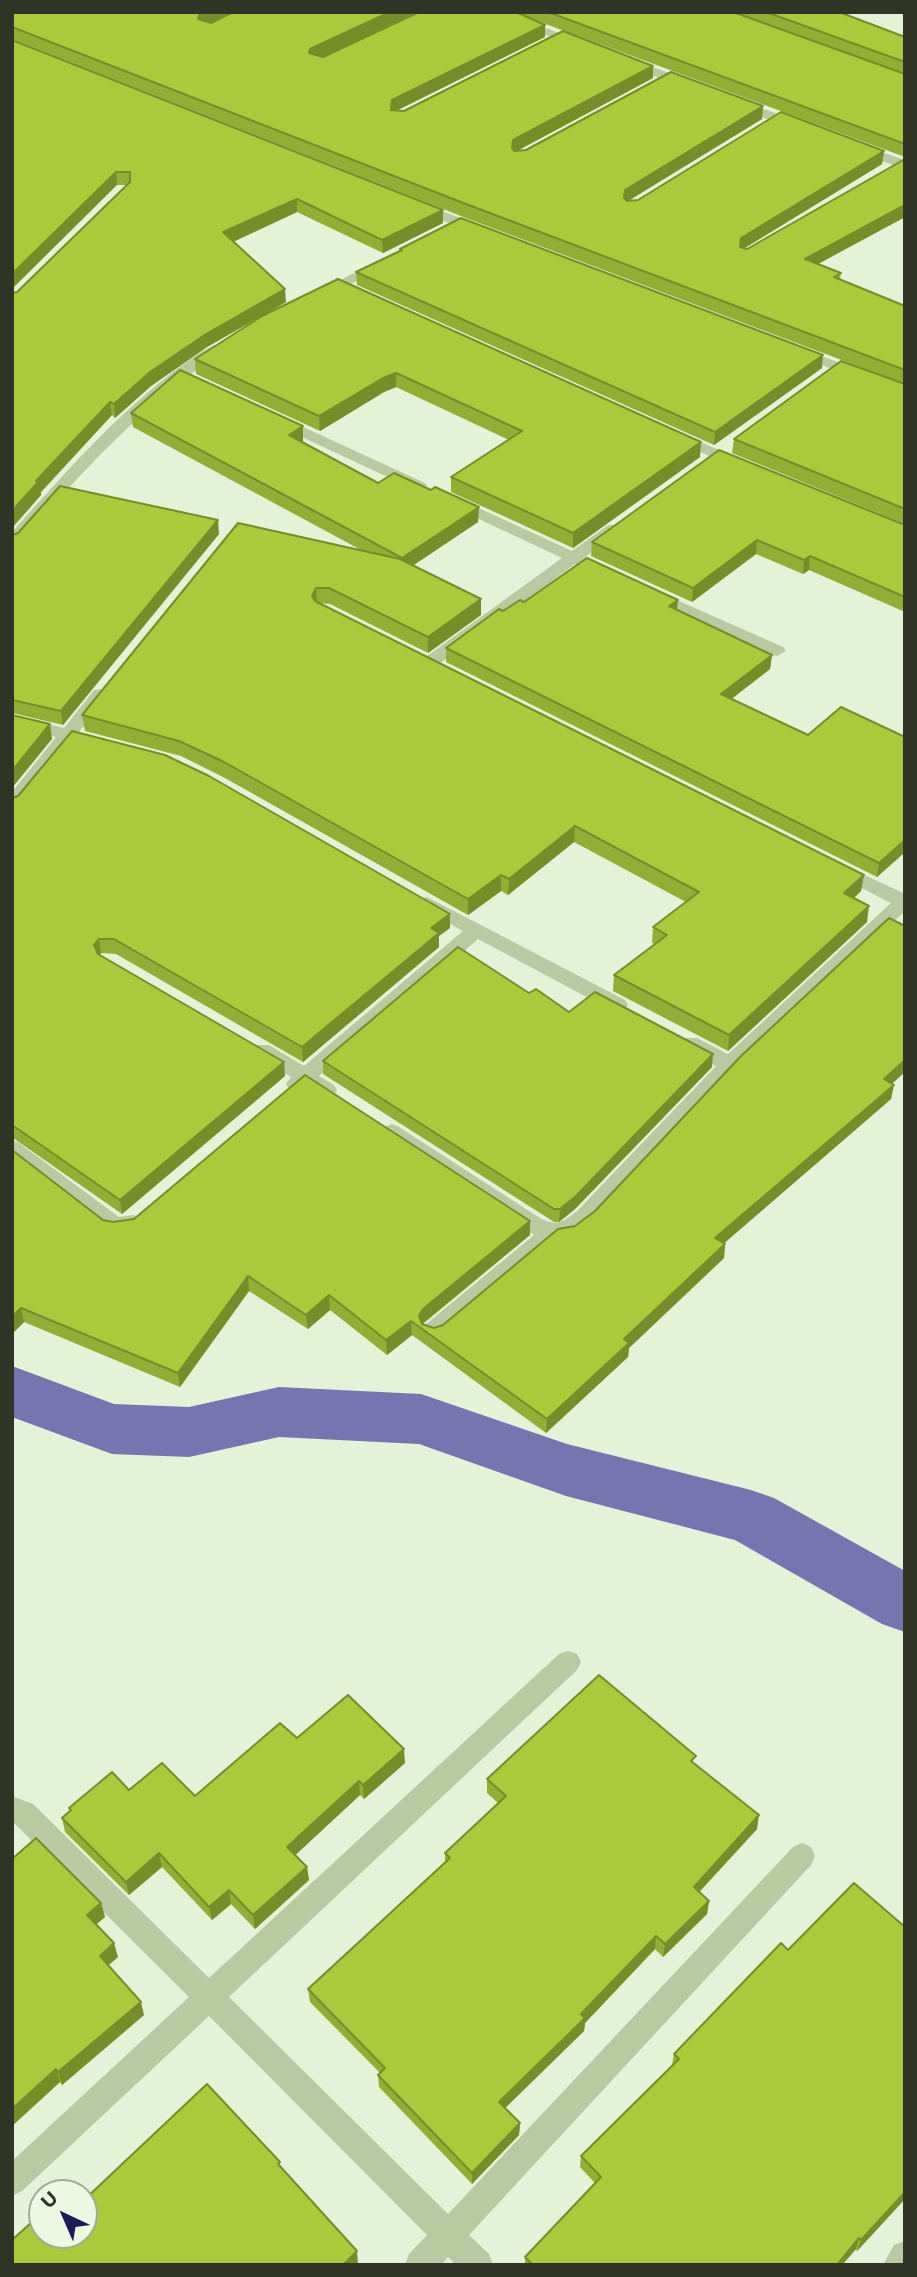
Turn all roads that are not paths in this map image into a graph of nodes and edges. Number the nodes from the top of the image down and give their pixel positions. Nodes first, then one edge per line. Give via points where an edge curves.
1 (495, 12) edge
2 (561, 37) junction
3 (548, 43) edge
4 (593, 49) edge
5 (614, 57) edge
6 (813, 132) edge
7 (850, 145) edge
8 (896, 166) edge
9 (409, 203) edge
10 (499, 238) edge
11 (399, 254) edge
12 (303, 302) edge
13 (233, 339) edge
14 (786, 346) edge
15 (905, 392) edge
16 (256, 410) edge
17 (664, 431) edge
18 (752, 470) edge
19 (627, 518) edge
20 (12, 542) edge
21 (573, 558) junction
22 (777, 652) dead end
23 (454, 675) edge
24 (111, 681) edge
25 (12, 720) edge
26 (66, 735) junction
27 (115, 747) edge
28 (12, 805) edge
29 (816, 857) edge
30 (405, 891) edge
31 (904, 901) edge
32 (475, 931) junction
33 (633, 1013) edge
34 (669, 1032) edge
35 (248, 1042) edge
36 (730, 1064) junction
37 (306, 1076) junction
38 (339, 1097) edge
39 (276, 1102) edge
40 (372, 1119) edge
41 (12, 1148) edge
42 (145, 1213) edge
43 (550, 1234) junction
44 (433, 1331) edge
45 (568, 1662) dead end
46 (12, 1808) edge
47 (802, 1857) dead end
48 (212, 1997) junction
49 (12, 2181) edge
50 (449, 2234) junction
51 (905, 2256) edge
52 (420, 2265) edge
53 (478, 2265) edge
54 (898, 2265) edge

1 - 2 street
2 - 3 street
2 - 4 street
5 - 6 street via 664,80 711,93 772,122
7 - 8 street
9 - 10 street via 454,226
11 - 12 street via 345,288
13 - 20 street via 186,378 141,406 92,452
14 - 15 street via 832,370
16 - 21 street
17 - 18 street
19 - 21 street
21 - 22 street
21 - 23 street via 423,660
24 - 26 street
25 - 26 street
26 - 27 street
26 - 28 street
29 - 31 street
30 - 32 street
31 - 36 street
32 - 33 street
32 - 37 street
34 - 36 street
35 - 37 street
36 - 43 street via 585,1217 565,1232
37 - 38 street
37 - 39 street
40 - 43 street
41 - 42 street via 115,1226 128,1226
43 - 44 street
45 - 48 street
46 - 48 street via 24,1813
47 - 50 street
48 - 49 street
48 - 50 street
50 - 52 street
50 - 53 street
51 - 54 street

